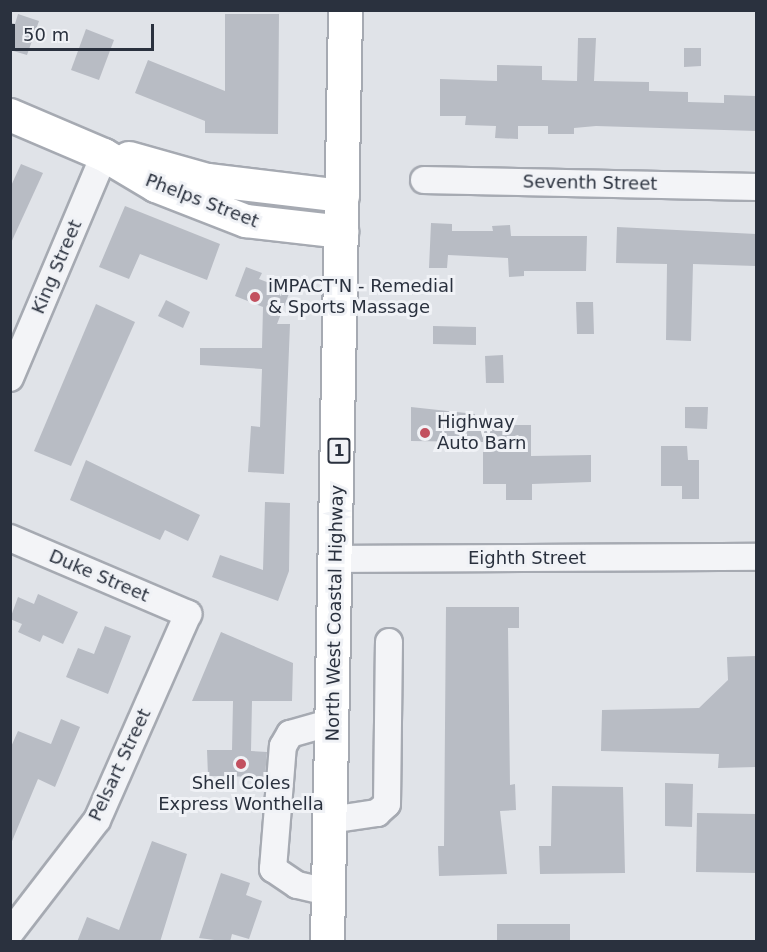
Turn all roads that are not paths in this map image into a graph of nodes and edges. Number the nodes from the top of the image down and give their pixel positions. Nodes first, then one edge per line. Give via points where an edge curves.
1 (345, 10) edge
2 (10, 115) edge
3 (104, 155) junction
4 (424, 180) dead end
5 (756, 187) edge
6 (343, 196) junction
7 (342, 232) junction
8 (10, 378) edge
9 (10, 538) edge
10 (717, 557) junction
11 (756, 557) edge
12 (337, 560) junction
13 (756, 568) edge
14 (188, 614) joint
15 (389, 642) dead end
16 (332, 722) junction
17 (330, 820) junction
18 (328, 892) junction
19 (10, 933) edge
20 (328, 942) edge

1 - 6 highway, North West Coastal Highway / 1
2 - 3 main road, Phelps Street
3 - 6 main road, Phelps Street via 150,161 208,180
3 - 7 main road, Phelps Street via 156,186 246,221
3 - 8 street, King Street
4 - 5 street, Seventh Street
6 - 7 highway, North West Coastal Highway / 1
7 - 12 highway, North West Coastal Highway / 1
9 - 14 street, Duke Street
10 - 11 street, Eighth Street
10 - 12 street, Eighth Street
10 - 13 street, Eighth Street
12 - 16 highway, North West Coastal Highway / 1
14 - 19 street, Pelsart Street via 97,820
15 - 17 street via 387,804 377,813
16 - 17 highway, North West Coastal Highway / 1
16 - 18 street via 290,734 283,746 273,869 297,885
17 - 18 highway, North West Coastal Highway / 1
18 - 20 highway, North West Coastal Highway / 1

